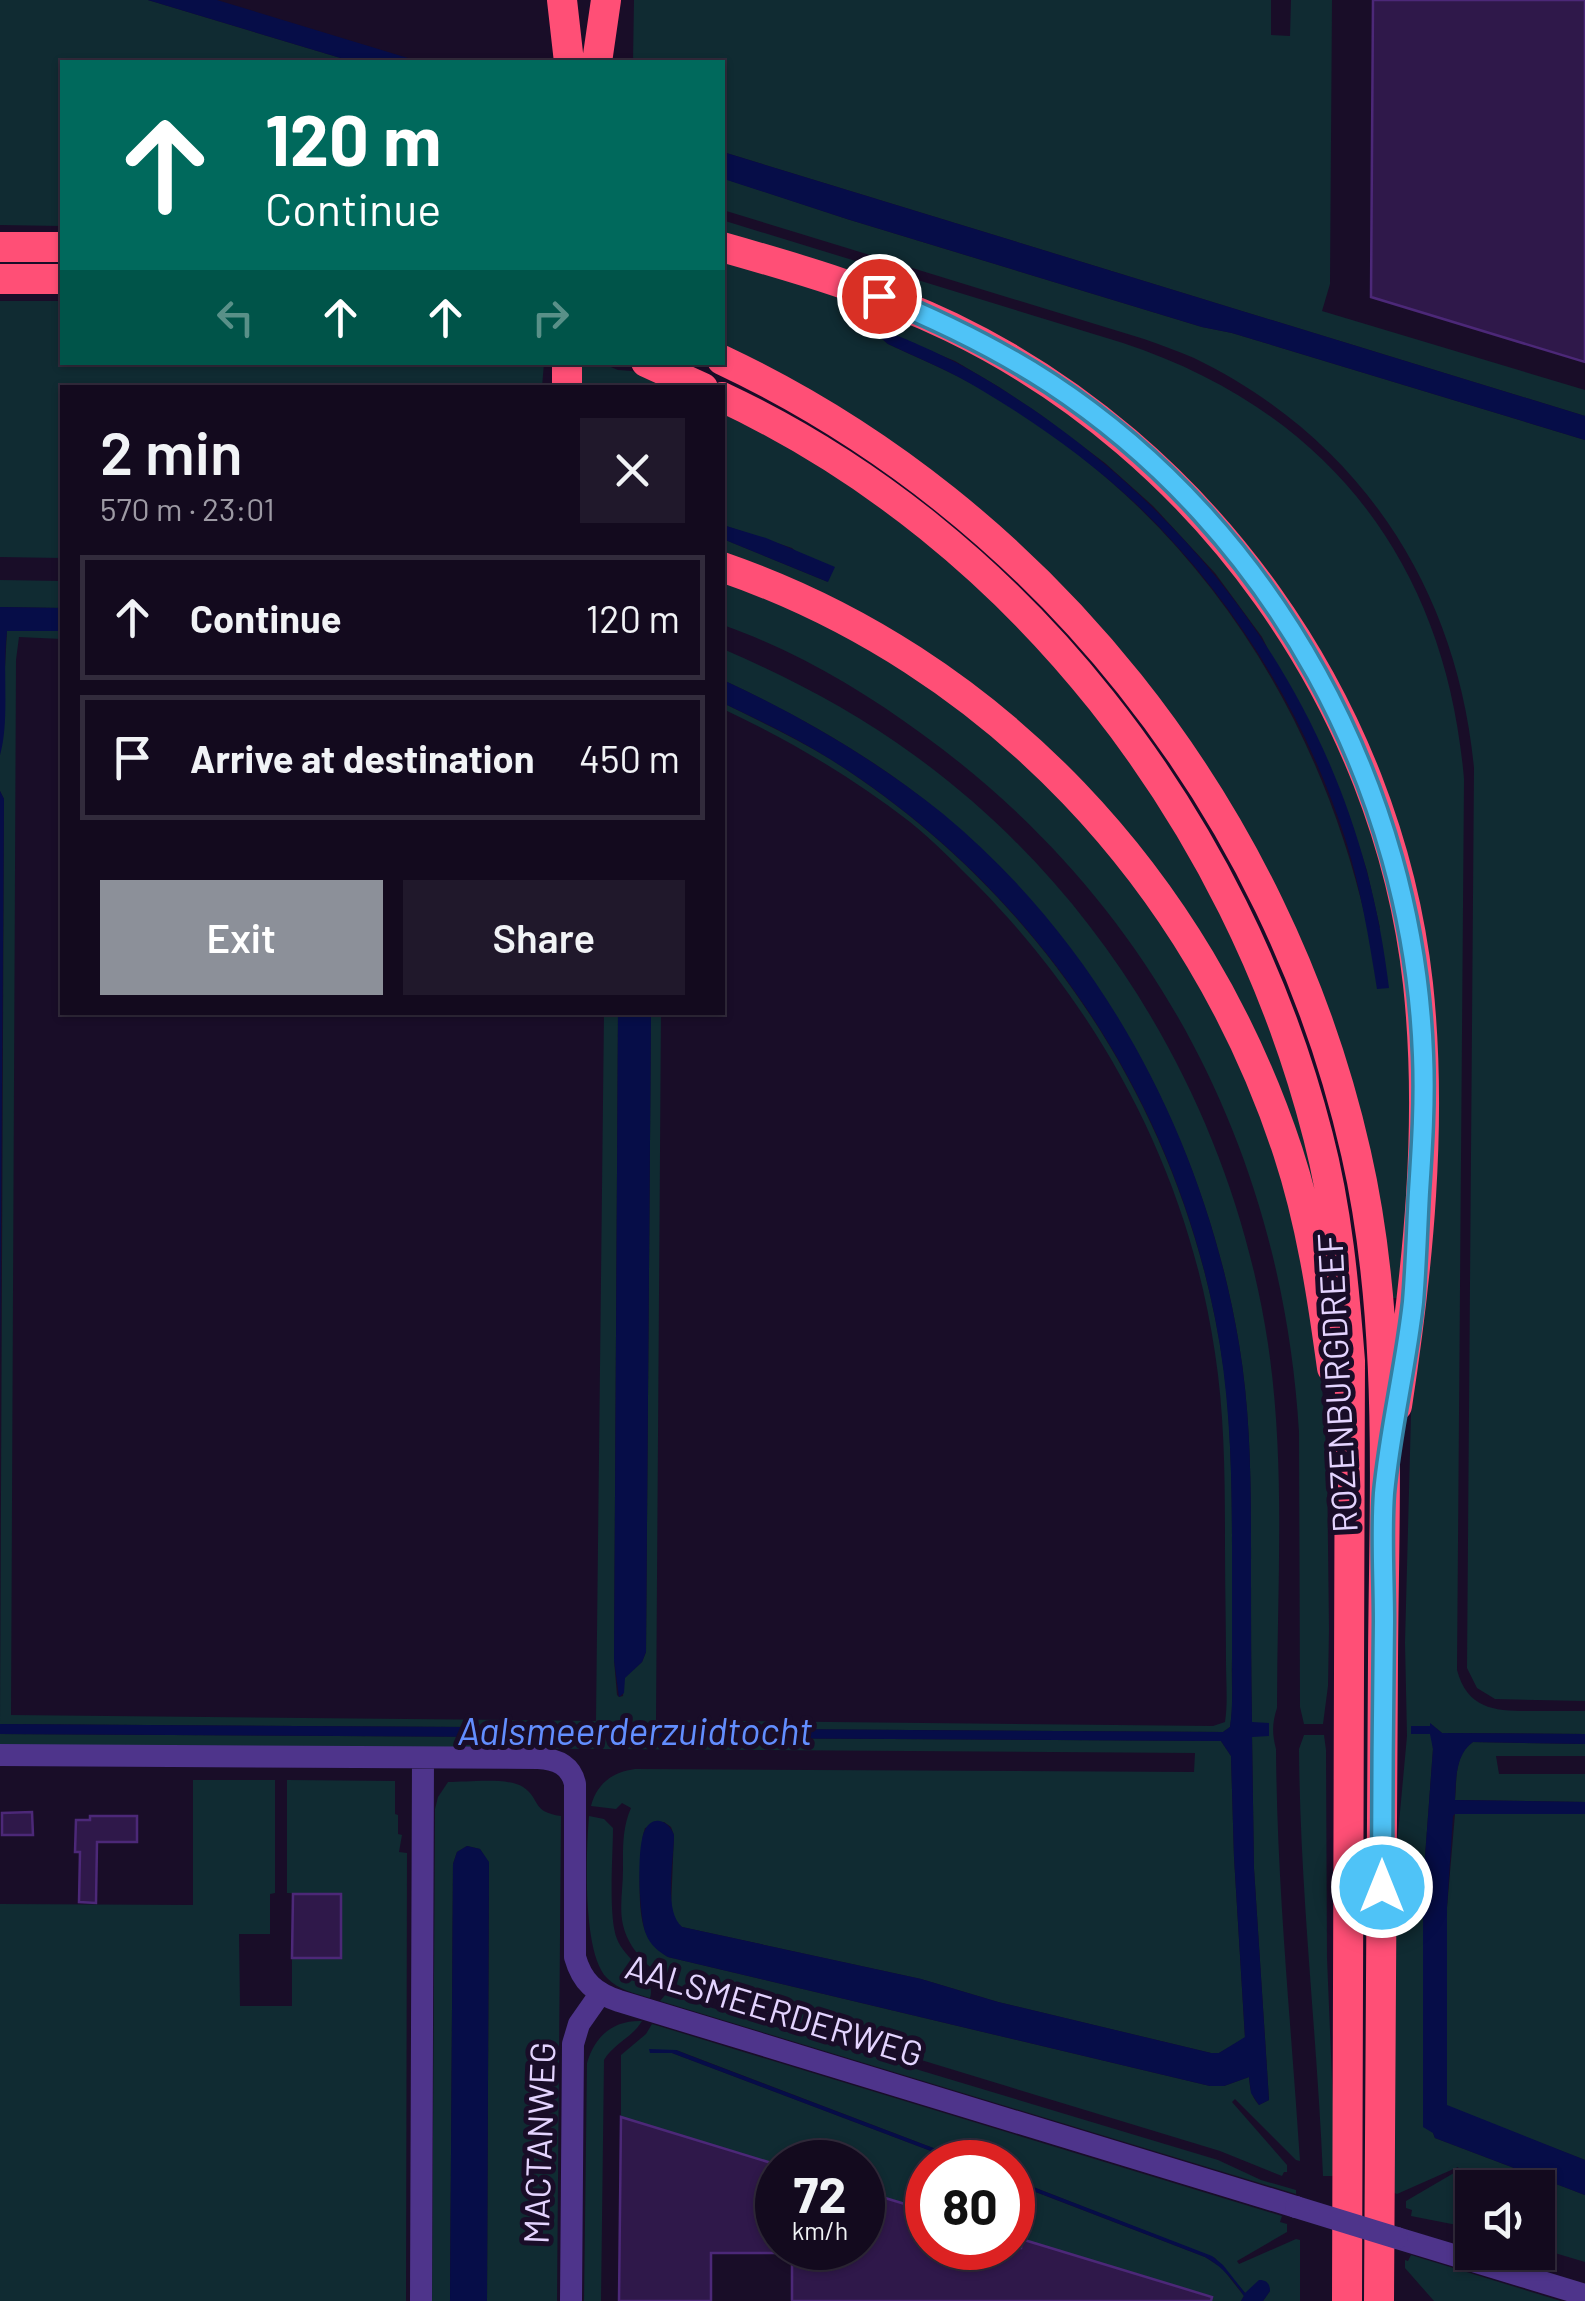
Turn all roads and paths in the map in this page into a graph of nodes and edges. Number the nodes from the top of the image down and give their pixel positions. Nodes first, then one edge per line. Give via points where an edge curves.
1 (562, 0) edge
2 (606, 0) edge
3 (569, 60) edge
4 (598, 60) edge
5 (0, 246) edge
6 (60, 247) edge
7 (725, 248) edge
8 (0, 279) edge
9 (60, 280) edge
10 (725, 362) edge
11 (653, 365) edge
12 (696, 385) edge
13 (725, 398) edge
14 (725, 568) edge
15 (1384, 1493) junction
16 (1350, 1495) junction
17 (0, 1755) edge
18 (424, 1758) junction
19 (600, 1994) junction
20 (1585, 2295) edge
21 (422, 2301) edge
22 (571, 2301) edge
23 (1347, 2301) edge
24 (1378, 2301) edge

1 - 3 highway
2 - 4 highway
5 - 6 highway
7 - 15 highway via 938,321 1014,361 1096,417 1211,524 1288,626 1332,702 1364,772 1396,872 1421,1030 1412,1304
8 - 9 highway
10 - 15 highway, ROZENBURGDREEF via 877,448 998,543 1135,688 1223,817 1306,988 1356,1152 1378,1294
11 - 12 highway
13 - 16 highway, ROZENBURGDREEF via 865,480 976,567 1102,701 1200,842 1268,983 1319,1139 1345,1292
14 - 16 highway via 879,640 992,718 1097,818 1184,930 1249,1051 1294,1174 1322,1295
15 - 24 highway, ROZENBURGDREEF
16 - 23 highway, ROZENBURGDREEF
17 - 18 street, AALSMEERDERWEG
18 - 19 street, AALSMEERDERWEG via 542,1758 570,1770 574,1952 581,1975
18 - 21 street
19 - 20 street, AALSMEERDERWEG, bridge
19 - 22 street, MACTANWEG via 573,2044

